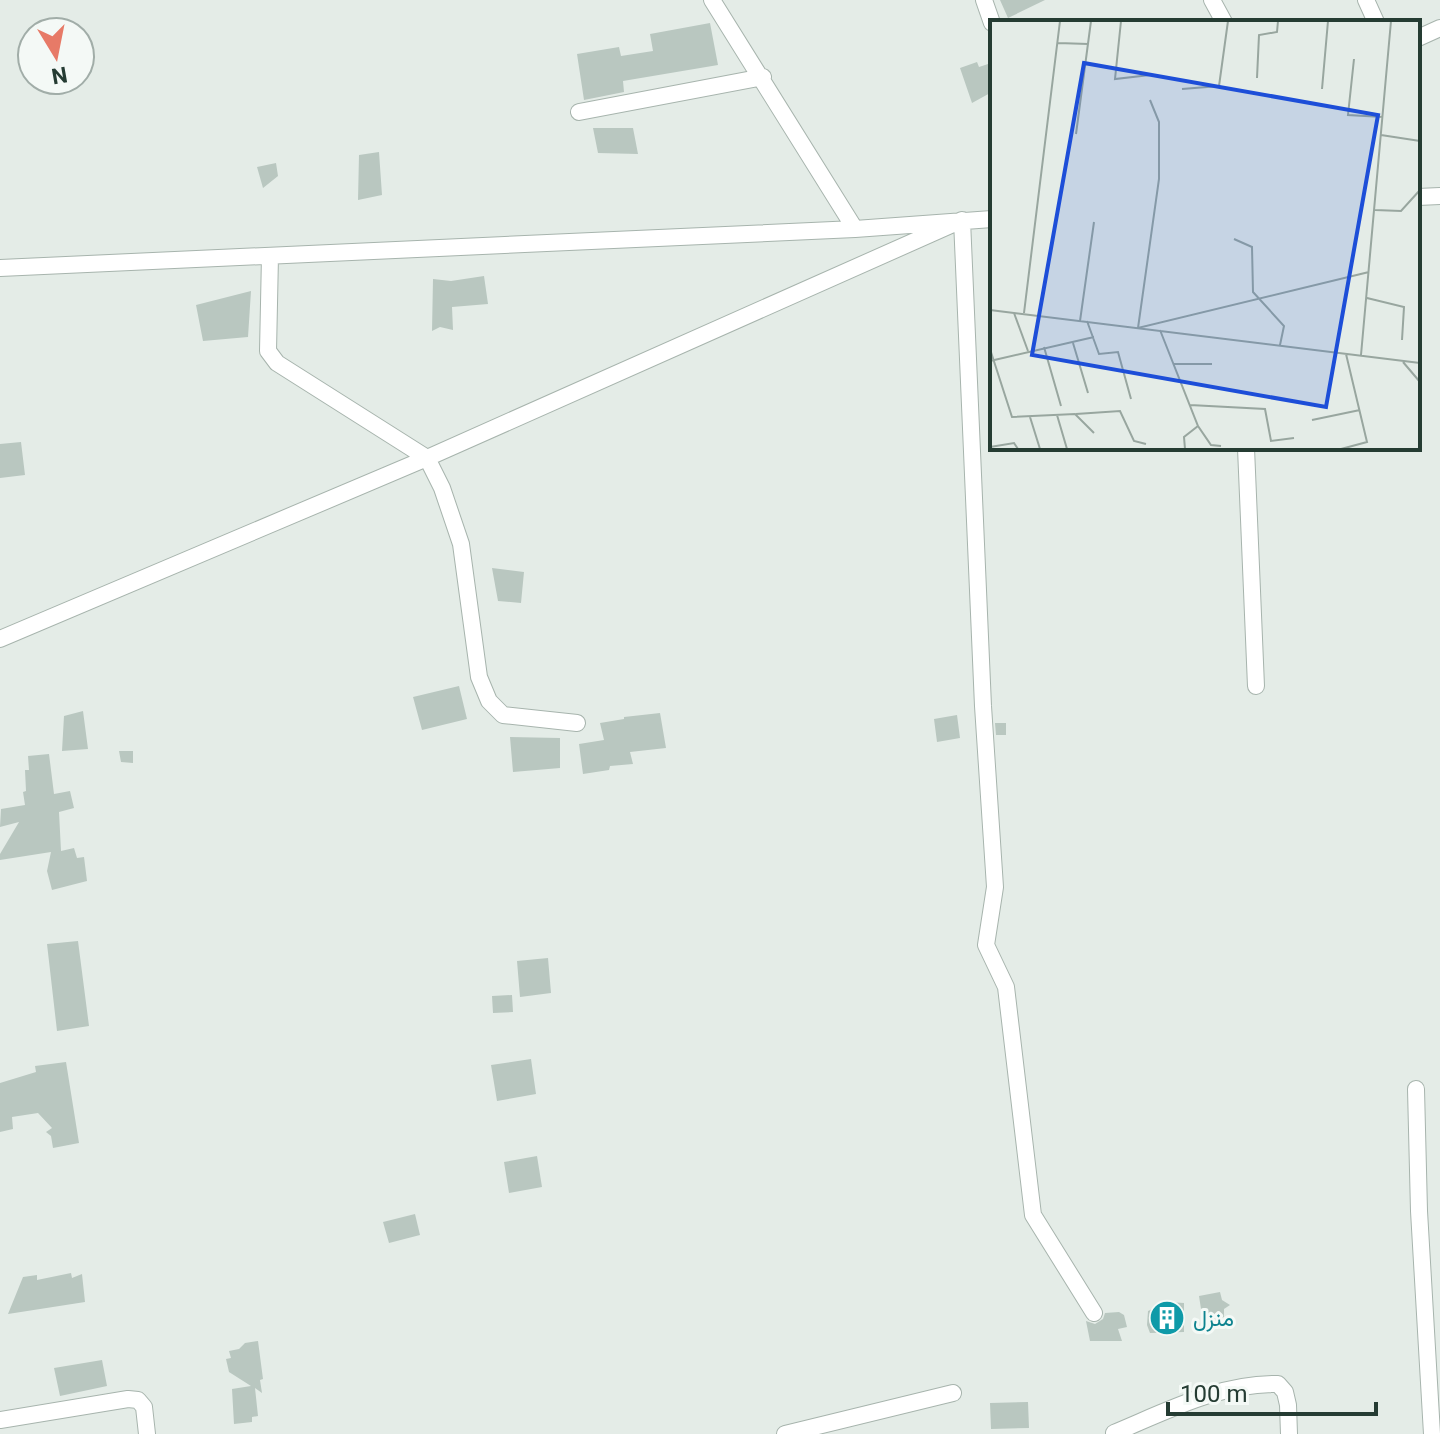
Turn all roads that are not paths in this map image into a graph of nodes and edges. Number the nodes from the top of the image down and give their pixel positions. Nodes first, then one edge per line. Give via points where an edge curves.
1 (712, 0) edge
2 (984, 0) edge
3 (1212, 0) edge
4 (1366, 0) edge
5 (991, 20) edge
6 (1223, 20) edge
7 (1375, 20) edge
8 (1440, 28) edge
9 (1420, 37) edge
10 (763, 77) junction
11 (579, 112) dead end
12 (1440, 196) edge
13 (1420, 197) edge
14 (990, 219) edge
15 (962, 220) junction
16 (855, 229) junction
17 (270, 256) junction
18 (0, 268) edge
19 (1246, 450) edge
20 (427, 458) junction
21 (0, 639) edge
22 (1256, 686) dead end
23 (577, 723) dead end
24 (1416, 1089) dead end
25 (1094, 1313) dead end
26 (953, 1393) dead end
27 (0, 1420) edge
28 (1114, 1433) edge
29 (147, 1434) edge
30 (785, 1434) edge
31 (1289, 1434) edge
32 (1432, 1434) edge

1 - 10 street
2 - 5 street
3 - 6 street
4 - 7 street
8 - 9 street
10 - 11 street
10 - 16 street
12 - 13 street
14 - 15 street
15 - 16 street
15 - 20 street
15 - 25 street via 995,887 986,945 1006,987 1033,1215
16 - 17 street
17 - 18 street
17 - 20 street via 268,351 277,363
19 - 22 street
20 - 21 street
20 - 23 street via 461,544 479,677 489,701 503,715
24 - 32 street
26 - 30 street
27 - 29 street via 128,1399 144,1407
28 - 31 street via 1206,1394 1278,1384 1285,1392

